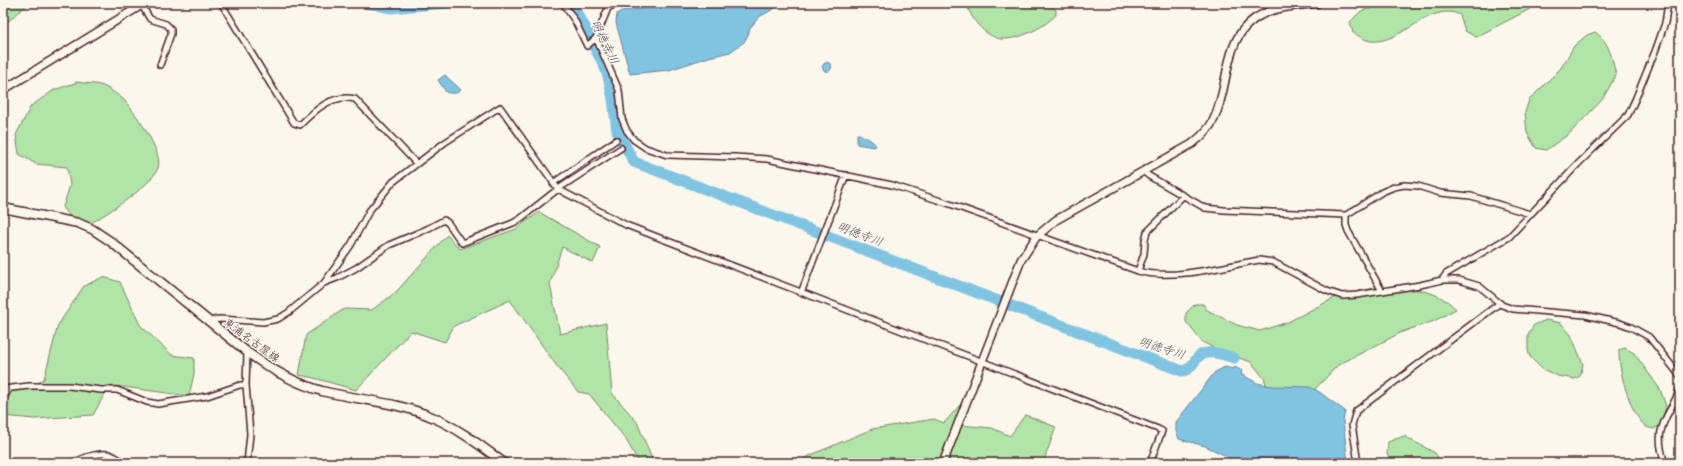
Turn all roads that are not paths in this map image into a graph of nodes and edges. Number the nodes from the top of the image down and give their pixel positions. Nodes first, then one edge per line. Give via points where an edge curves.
1 (221, 3) edge
2 (563, 3) edge
3 (618, 3) edge
4 (1318, 3) edge
5 (1668, 3) edge
6 (142, 4) edge
7 (595, 38) junction
8 (160, 65) dead end
9 (3, 90) edge
10 (616, 140) dead end
11 (621, 148) dead end
12 (416, 163) junction
13 (1144, 172) junction
14 (846, 175) junction
15 (553, 184) junction
16 (558, 189) junction
17 (1183, 196) junction
18 (3, 208) edge
19 (1530, 214) junction
20 (1346, 215) junction
21 (1037, 236) junction
22 (1138, 271) junction
23 (1442, 280) junction
24 (324, 283) junction
25 (1382, 291) junction
26 (801, 293) junction
27 (1500, 303) junction
28 (211, 323) junction
29 (247, 352) junction
30 (983, 362) junction
31 (1680, 376) edge
32 (246, 385) junction
33 (6, 389) edge
34 (1680, 389) edge
35 (3, 399) edge
36 (71, 463) edge
37 (125, 463) edge
38 (247, 463) edge
39 (504, 463) edge
40 (943, 463) edge
41 (1150, 463) edge
42 (1358, 463) edge
43 (1665, 463) edge

1 - 12 street via 294,123 300,125 318,108 338,98 355,99
2 - 7 street via 588,45
3 - 7 street via 606,12
4 - 13 street via 1269,11 1245,28 1231,52 1221,98 1210,126 1192,144
5 - 19 street via 1665,23 1656,49 1628,115
6 - 8 street via 150,19 166,24 171,29
6 - 9 street
7 - 14 street via 619,90 622,119 627,131 634,140 646,148 667,156 767,159
10 - 15 street
11 - 16 street
12 - 15 street via 500,107
12 - 24 street via 382,194
13 - 17 street
13 - 21 street via 1056,220
14 - 21 street via 892,185
14 - 26 street
15 - 16 street
16 - 24 street via 513,223 462,243 444,220 389,245 356,268
16 - 26 street via 626,225
17 - 20 street via 1205,208 1285,214
17 - 22 street via 1147,232 1144,254
18 - 28 main road, 東浦名古屋線 via 78,223 92,229
19 - 20 street via 1471,196 1440,193 1418,186 1404,185 1394,186 1382,192
19 - 23 street via 1502,242 1446,274
20 - 25 street via 1348,231
21 - 22 street
21 - 30 street via 1021,260
22 - 25 street via 1167,275 1259,260 1273,262 1335,294 1348,296
23 - 25 street
23 - 27 street via 1459,280 1479,286
24 - 28 street via 278,319 263,322 220,319
26 - 30 street
27 - 31 street via 1508,308 1520,310 1585,315 1631,327 1653,342
27 - 42 street via 1356,411 1352,425
28 - 29 main road, 東浦名古屋線
29 - 32 street
29 - 39 main road, 東浦名古屋線 via 298,383 431,417 453,428
30 - 40 street
30 - 41 street via 1158,429 1162,432
32 - 33 street via 208,396 158,404 117,390 69,386
32 - 38 street via 250,434
33 - 35 street
34 - 43 street via 1660,432
36 - 37 street via 102,454 113,456

